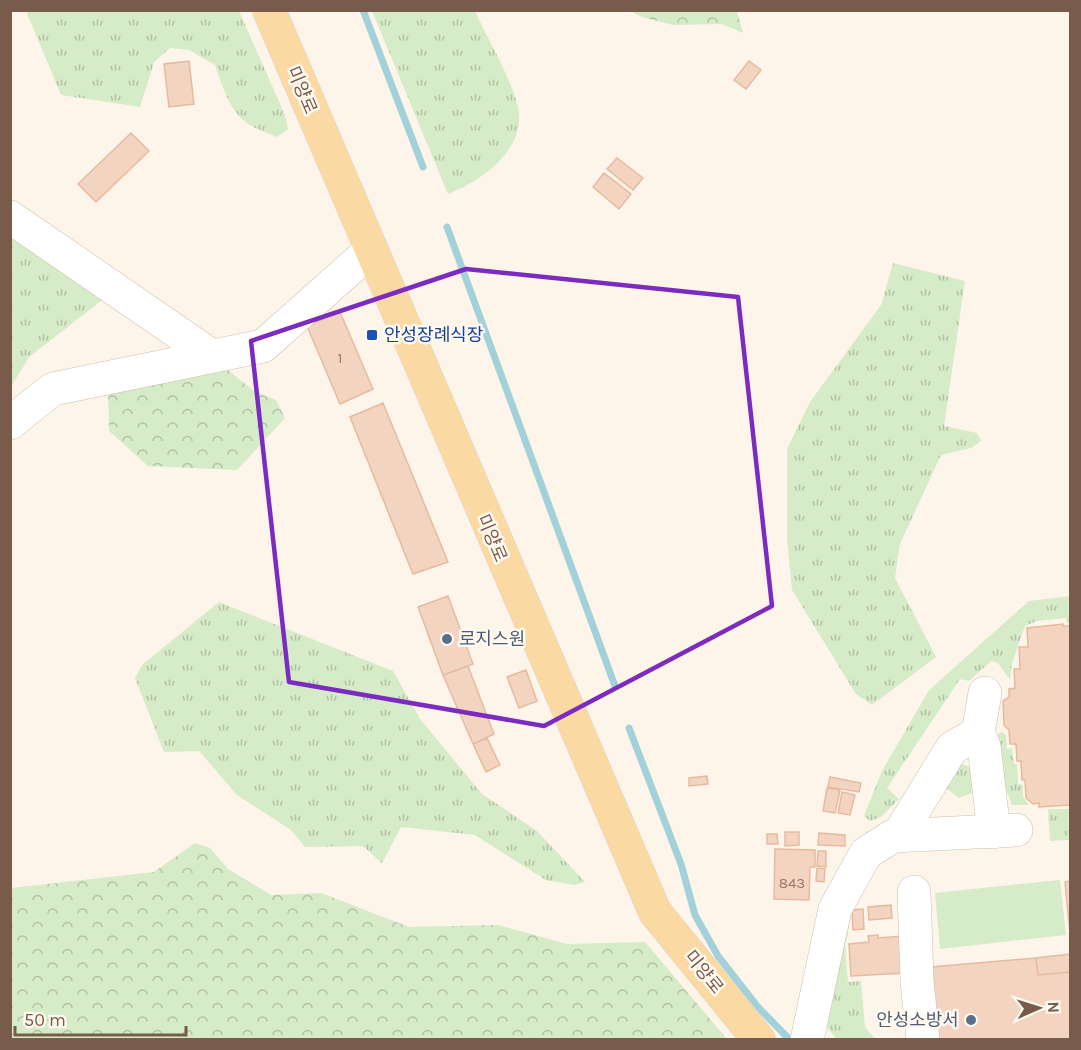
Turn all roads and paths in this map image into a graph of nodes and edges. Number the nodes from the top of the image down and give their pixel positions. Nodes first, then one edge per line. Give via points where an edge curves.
1 (268, 10) edge
2 (10, 217) edge
3 (370, 251) junction
4 (212, 356) junction
5 (10, 423) edge
6 (985, 693) dead end
7 (978, 733) junction
8 (898, 836) junction
9 (915, 892) dead end
10 (811, 1036) edge
11 (759, 1040) edge
12 (923, 1040) edge

1 - 3 main road, 미양로
2 - 4 street
3 - 4 street via 263,346
3 - 11 main road, 미양로 via 655,912
4 - 5 street via 53,389
6 - 7 street
7 - 8 street via 952,748
7 - 8 street via 1005,831
8 - 10 street via 866,853 835,909
9 - 12 street via 916,981

